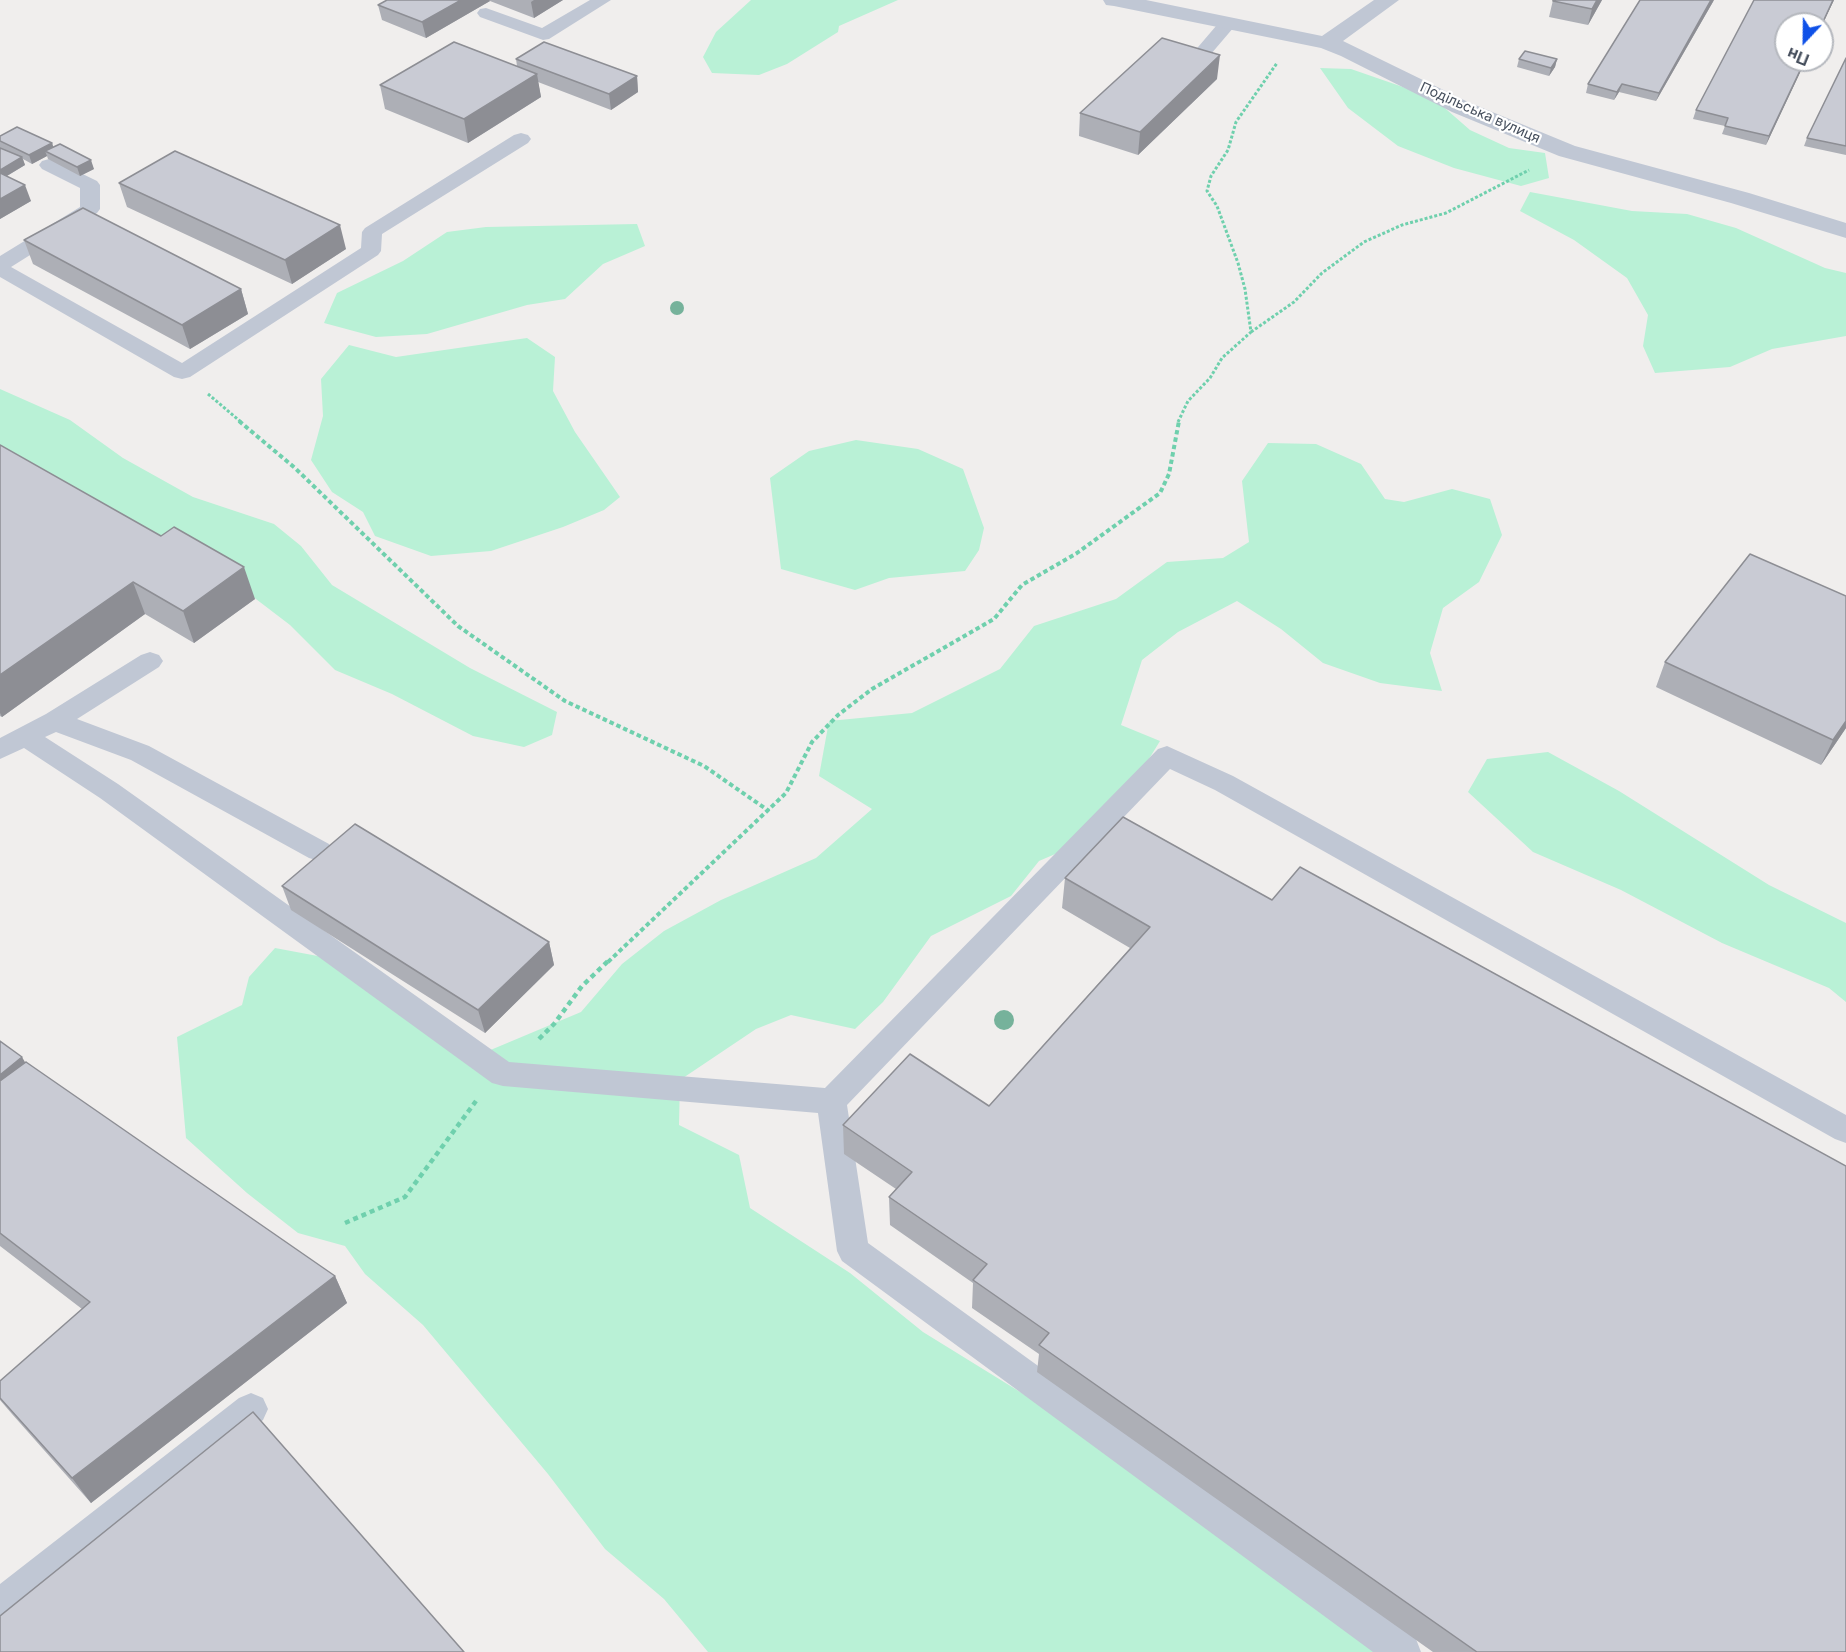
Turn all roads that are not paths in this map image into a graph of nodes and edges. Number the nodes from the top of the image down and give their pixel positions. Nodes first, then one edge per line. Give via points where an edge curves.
1 (602, 0) edge
2 (1114, 0) edge
3 (1388, 0) edge
4 (486, 13) dead end
5 (1228, 23) junction
6 (1326, 43) junction
7 (1193, 64) edge
8 (521, 139) dead end
9 (49, 165) edge
10 (1846, 231) edge
11 (0, 267) edge
12 (150, 662) dead end
13 (55, 721) junction
14 (12, 743) edge
15 (319, 852) edge
16 (831, 1101) junction
17 (1846, 1130) edge
18 (251, 1409) dead end
19 (0, 1607) edge
20 (1403, 1652) edge

1 - 4 lane via 543,34
2 - 5 street, Подільська вулиця
3 - 6 street
5 - 6 street, Подільська вулиця
5 - 7 lane
6 - 10 street, Подільська вулиця via 1460,107 1567,151
8 - 11 lane via 372,232 371,251 182,372
9 - 11 lane via 90,185 90,209
12 - 13 lane
13 - 14 lane
13 - 15 lane via 140,753
14 - 16 lane via 109,791 503,1074
16 - 17 lane via 1167,756 1224,783
16 - 20 lane via 853,1251
18 - 19 lane

